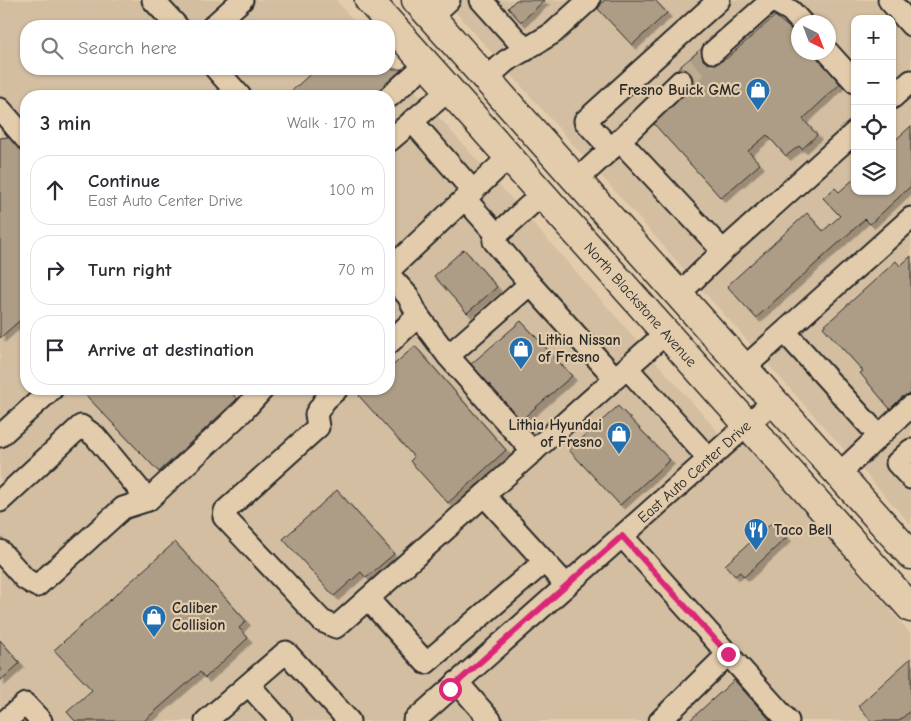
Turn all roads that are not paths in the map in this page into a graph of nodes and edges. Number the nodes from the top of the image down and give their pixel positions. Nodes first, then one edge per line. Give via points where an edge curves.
1 (154, 0) edge
2 (242, 0) edge
3 (369, 0) edge
4 (482, 0) edge
5 (589, 0) edge
6 (719, 0) edge
7 (889, 0) edge
8 (432, 6) edge
9 (795, 15) edge
10 (172, 20) edge
11 (219, 20) edge
12 (387, 20) edge
13 (911, 25) edge
14 (395, 29) edge
15 (526, 50) junction
16 (713, 52) tunnel mouth
17 (835, 60) edge
18 (426, 64) junction
19 (221, 75) edge
20 (851, 78) edge
21 (486, 79) junction
22 (681, 81) tunnel mouth
23 (911, 81) edge
24 (235, 90) edge
25 (449, 90) junction
26 (395, 92) edge
27 (896, 94) edge
28 (0, 109) edge
29 (412, 121) junction
30 (20, 132) edge
31 (395, 136) edge
32 (851, 136) edge
33 (614, 146) junction
34 (509, 157) junction
35 (577, 180) junction
36 (542, 194) junction
37 (469, 195) junction
38 (911, 218) edge
39 (498, 236) junction
40 (723, 251) junction
41 (395, 264) edge
42 (395, 282) edge
43 (530, 284) junction
44 (679, 294) junction
45 (418, 316) junction
46 (785, 332) junction
47 (666, 333) junction
48 (395, 337) edge
49 (448, 356) junction
50 (744, 368) junction
51 (621, 373) junction
52 (45, 395) edge
53 (258, 395) edge
54 (331, 395) edge
55 (774, 401) junction
56 (911, 406) edge
57 (747, 424) junction
58 (0, 436) edge
59 (879, 436) junction
60 (911, 450) edge
61 (533, 452) junction
62 (709, 459) junction
63 (839, 474) junction
64 (911, 478) edge
65 (484, 495) junction
66 (148, 500) junction
67 (0, 501) edge
68 (622, 536) junction
69 (0, 551) edge
70 (911, 555) edge
71 (544, 562) junction
72 (566, 585) junction
73 (368, 599) junction
74 (911, 608) edge
75 (728, 654) junction
76 (426, 663) junction
77 (249, 685) junction
78 (453, 686) junction
79 (5, 721) edge
80 (41, 721) edge
81 (206, 721) edge
82 (282, 721) edge
83 (349, 721) edge
84 (414, 721) edge
85 (491, 721) edge
86 (660, 721) edge
87 (788, 721) edge

1 - 10 street
2 - 11 street
3 - 12 main road, North Blackstone Avenue
4 - 15 street
5 - 15 street via 553,33
6 - 33 street via 585,121
7 - 13 street
8 - 21 main road
9 - 16 street via 772,0
14 - 18 main road, North Blackstone Avenue
15 - 21 street via 506,61
17 - 20 street
18 - 25 main road, North Blackstone Avenue
18 - 26 street
19 - 24 street
21 - 35 main road
22 - 33 street
23 - 27 street
25 - 29 street
25 - 34 main road, North Blackstone Avenue
28 - 30 street
29 - 31 street
29 - 37 street
32 - 40 street
33 - 35 street
33 - 40 street via 625,146
34 - 36 main road, North Blackstone Avenue
34 - 37 street
35 - 44 main road
36 - 39 street
36 - 47 main road, North Blackstone Avenue
37 - 39 street
37 - 41 street
38 - 46 street
39 - 43 street via 494,241
40 - 44 street
42 - 45 street via 408,296
43 - 49 street
43 - 51 street
44 - 50 main road
45 - 48 street
45 - 49 street
46 - 50 street
46 - 59 street
47 - 51 street
47 - 57 main road, North Blackstone Avenue
49 - 61 street
50 - 55 main road
51 - 61 street
51 - 62 street
52 - 58 street
53 - 66 street
54 - 73 street via 316,414 318,427 225,511 224,517 322,621 336,627
55 - 57 street, East Auto Center Drive
55 - 63 main road
56 - 59 street
57 - 62 street, East Auto Center Drive
57 - 74 main road, North Blackstone Avenue
59 - 63 street
60 - 64 street via 897,463
61 - 65 street
62 - 68 street, East Auto Center Drive
63 - 70 main road
65 - 71 street
65 - 73 street
66 - 67 street via 95,436 81,426
66 - 69 street via 123,508 37,586
68 - 72 street, East Auto Center Drive
68 - 75 street
71 - 72 street
71 - 76 street
72 - 78 street, East Auto Center Drive
73 - 76 street
75 - 86 street
75 - 87 street
76 - 78 street
77 - 81 street
77 - 82 street
77 - 83 street via 286,652
78 - 84 street, East Auto Center Drive
78 - 85 street
79 - 80 street via 25,704

